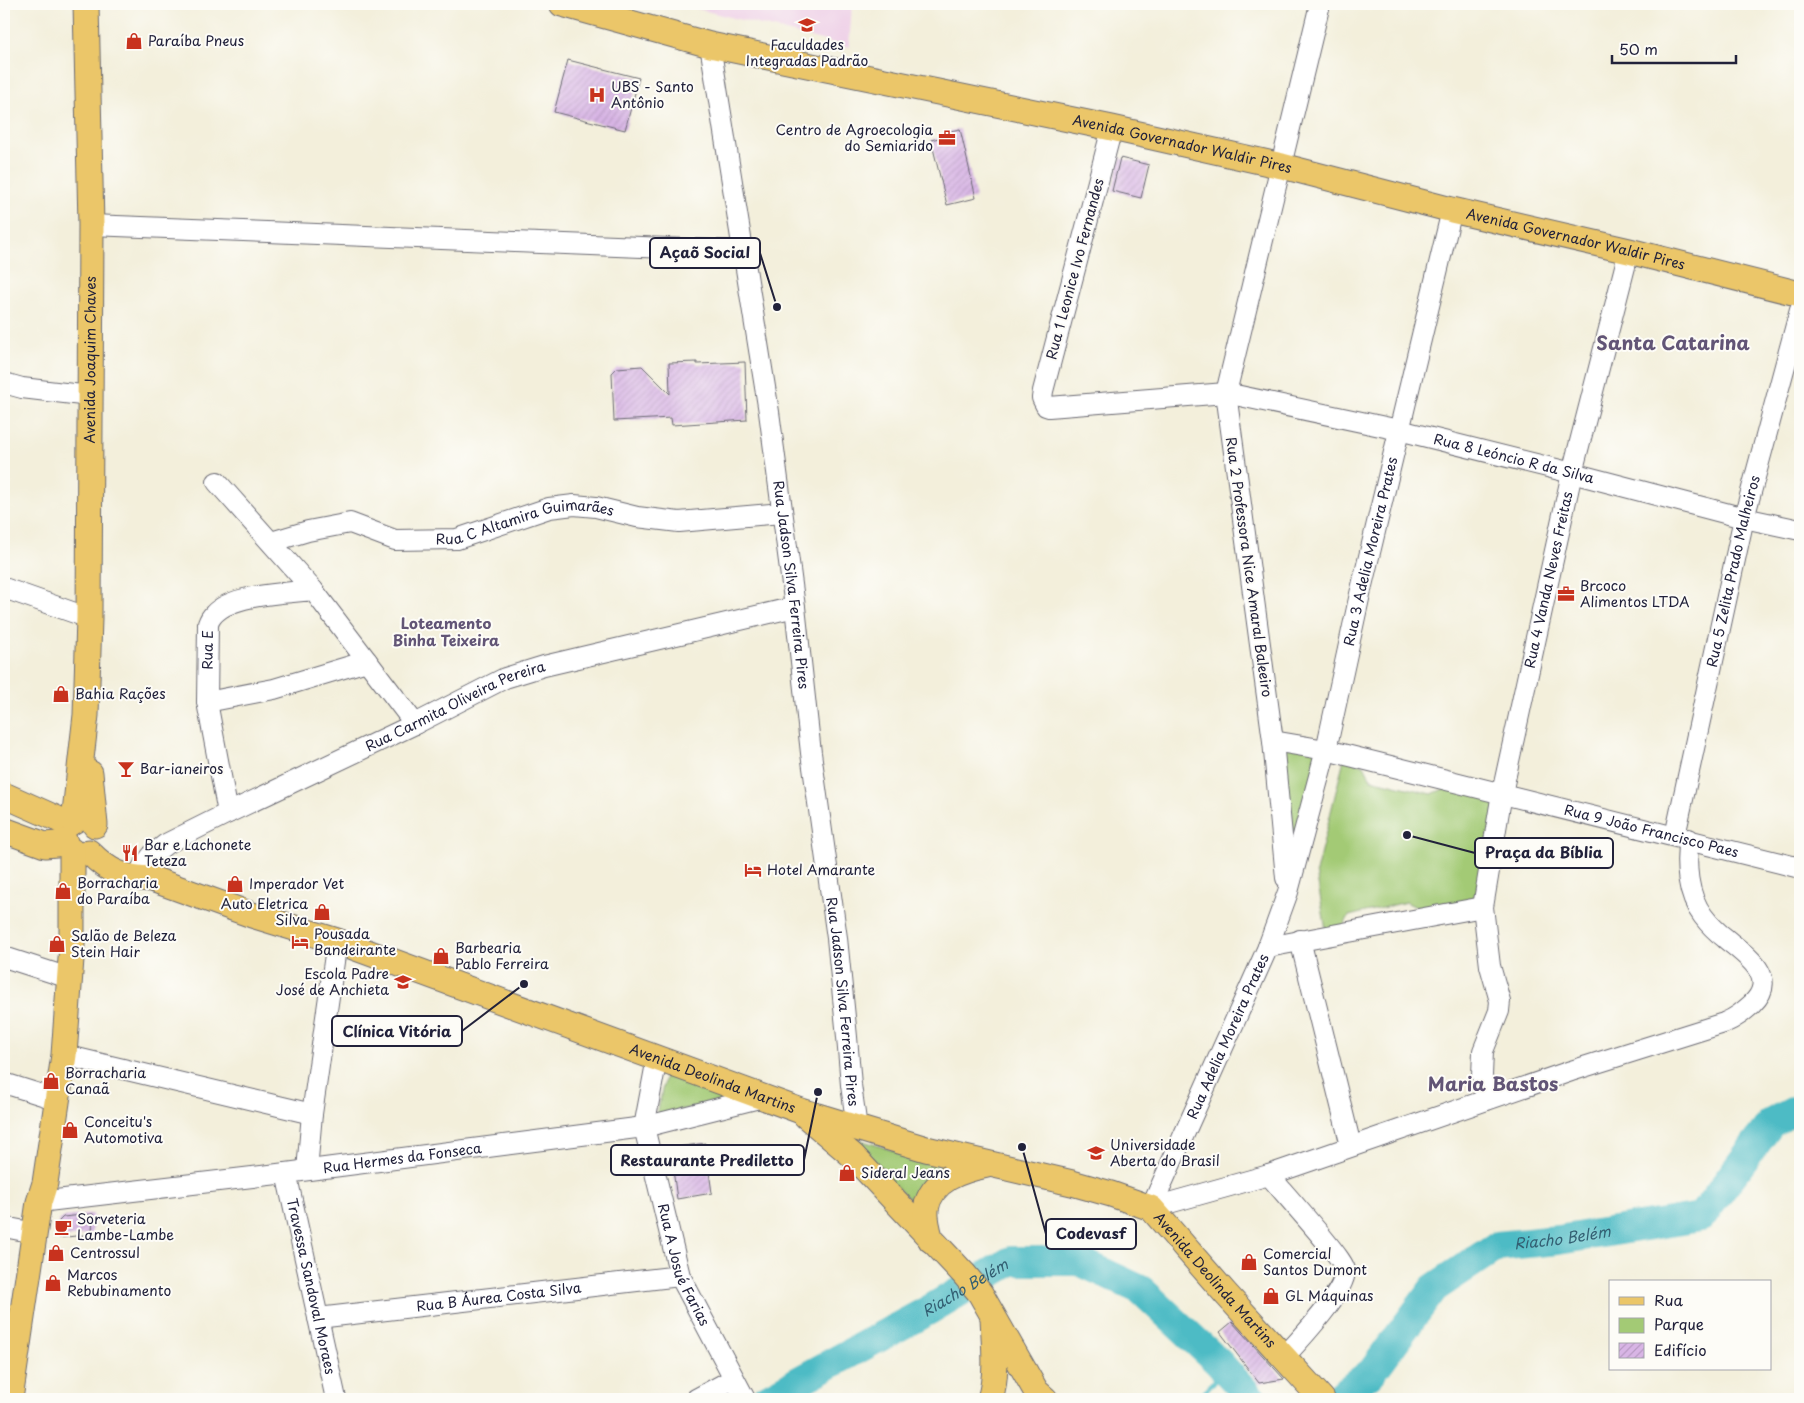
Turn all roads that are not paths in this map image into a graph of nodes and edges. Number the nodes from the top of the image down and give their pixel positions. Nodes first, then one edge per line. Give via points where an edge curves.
1 (86, 4) edge
2 (562, 4) edge
3 (1320, 4) edge
4 (710, 45) junction
5 (1112, 128) junction
6 (1282, 166) junction
7 (1452, 210) junction
8 (91, 225) junction
9 (743, 251) junction
10 (1629, 251) junction
11 (1800, 294) edge
12 (1800, 310) edge
13 (4, 383) edge
14 (1226, 393) junction
15 (90, 396) junction
16 (1049, 407) joint
17 (1399, 430) junction
18 (1572, 473) junction
19 (217, 482) dead end
20 (782, 513) junction
21 (1744, 518) junction
22 (1800, 530) edge
23 (271, 542) junction
24 (4, 588) edge
25 (313, 590) junction
26 (794, 607) junction
27 (89, 618) junction
28 (367, 661) junction
29 (207, 702) junction
30 (415, 724) junction
31 (1273, 741) junction
32 (1326, 750) junction
33 (1502, 793) junction
34 (4, 795) edge
35 (228, 813) junction
36 (4, 830) edge
37 (1682, 837) junction
38 (81, 839) junction
39 (1800, 868) edge
40 (147, 873) junction
41 (1288, 892) junction
42 (1483, 907) junction
43 (1280, 914) junction
44 (1303, 939) junction
45 (337, 942) junction
46 (1268, 947) junction
47 (4, 957) edge
48 (69, 978) junction
49 (64, 1056) junction
50 (657, 1058) junction
51 (4, 1083) edge
52 (763, 1097) junction
53 (58, 1100) junction
54 (1486, 1100) junction
55 (801, 1111) junction
56 (312, 1114) junction
57 (644, 1127) junction
58 (858, 1128) junction
59 (1351, 1146) junction
60 (990, 1164) junction
61 (307, 1170) junction
62 (286, 1173) junction
63 (1268, 1175) junction
64 (39, 1202) junction
65 (1151, 1208) junction
66 (4, 1227) edge
67 (35, 1233) junction
68 (931, 1240) junction
69 (680, 1276) junction
70 (993, 1314) junction
71 (318, 1318) junction
72 (1284, 1357) junction
73 (740, 1391) edge
74 (10, 1399) edge
75 (336, 1399) edge
76 (696, 1399) edge
77 (990, 1399) edge
78 (1044, 1399) edge
79 (1322, 1399) edge

1 - 8 main road, Avenida Joaquim Chaves
2 - 4 main road, Avenida Governador Waldir Pires
3 - 6 street
4 - 5 main road, Avenida Governador Waldir Pires
4 - 9 street, Rua Jadson Silva Ferreira Pires
5 - 6 main road, Avenida Governador Waldir Pires
5 - 16 street, Rua 1 Leonice Ivo Fernandes via 1043,391 1042,398
6 - 7 main road, Avenida Governador Waldir Pires
6 - 14 street
7 - 10 main road, Avenida Governador Waldir Pires
7 - 17 street, Rua 3 Adelia Moreira Prates
8 - 9 street
8 - 15 main road, Avenida Joaquim Chaves
9 - 20 street, Rua Jadson Silva Ferreira Pires
10 - 11 main road, Avenida Governador Waldir Pires
10 - 18 street, Rua 4 Vanda Neves Freitas
12 - 21 street, Rua 5 Zelita Prado Malheiros
13 - 15 street
14 - 16 street, Rua 8 Leóncio R da Silva
14 - 17 street, Rua 8 Leóncio R da Silva
14 - 31 street, Rua 2 Professora Nice Amaral Baleeiro
15 - 27 main road, Avenida Joaquim Chaves
17 - 18 street, Rua 8 Leóncio R da Silva
17 - 32 street, Rua 3 Adelia Moreira Prates
18 - 21 street, Rua 8 Leóncio R da Silva
18 - 33 street, Rua 4 Vanda Neves Freitas
19 - 23 street
20 - 23 street, Rua C Altamira Guimarães via 679,522 637,518 574,505 549,508 457,539 395,540 350,523
20 - 26 street, Rua Jadson Silva Ferreira Pires
21 - 22 street, Rua 8 Leóncio R da Silva
21 - 37 street, Rua 5 Zelita Prado Malheiros
23 - 25 street
24 - 27 street
25 - 28 street
25 - 29 street, Rua E via 238,600 213,614 208,624
26 - 30 street, Rua Carmita Oliveira Pereira via 505,678
26 - 58 street, Rua Jadson Silva Ferreira Pires via 837,938 850,1085
27 - 38 main road, Avenida Joaquim Chaves
28 - 29 street via 282,686
28 - 30 street
29 - 35 street, Rua E
30 - 35 street, Rua Carmita Oliveira Pereira
31 - 32 street, Rua 9 João Francisco Paes
31 - 41 street, Rua 2 Professora Nice Amaral Baleeiro
32 - 33 street, Rua 9 João Francisco Paes
32 - 41 street, Rua 3 Adelia Moreira Prates
33 - 37 street, Rua 9 João Francisco Paes
33 - 42 street, Rua 4 Vanda Neves Freitas
34 - 38 main road, Avenida Deolinda Martins
35 - 40 street, Rua Carmita Oliveira Pereira via 166,844 153,854
36 - 38 main road via 45,845
37 - 39 street, Rua 9 João Francisco Paes
37 - 54 street, Rua 5 Zelita Prado Malheiros via 1694,901 1715,929 1760,971 1762,984 1757,999 1739,1016 1724,1023
38 - 40 main road, Avenida Deolinda Martins via 108,870 136,879
38 - 48 main road, Avenida Joaquim Chaves via 88,876 87,892 72,945
40 - 45 main road, Avenida Deolinda Martins via 252,915
41 - 43 street, Rua Adelia Moreira Prates
42 - 44 street
42 - 54 street, Rua 4 Vanda Neves Freitas via 1490,966 1500,1001 1483,1051 1482,1076
43 - 44 street
43 - 46 street, Rua Adelia Moreira Prates
44 - 46 street
44 - 59 street
45 - 50 main road, Avenida Deolinda Martins
45 - 56 street
46 - 65 street, Rua Adelia Moreira Prates
47 - 48 street
48 - 49 main road, Avenida Joaquim Chaves
49 - 53 main road, Avenida Joaquim Chaves
49 - 56 street
50 - 52 main road, Avenida Deolinda Martins
50 - 57 street
51 - 53 street
52 - 55 main road, Avenida Deolinda Martins
52 - 57 street, Rua Hermes da Fonseca
53 - 64 main road, Avenida Joaquim Chaves
54 - 59 street
55 - 58 main road, Avenida Deolinda Martins
55 - 68 main road via 853,1156
56 - 61 street
57 - 61 street, Rua Hermes da Fonseca
57 - 69 street, Rua A Josué Farias
58 - 60 main road, Avenida Deolinda Martins
59 - 63 street
60 - 65 main road, Avenida Deolinda Martins via 1103,1192
60 - 68 main road via 954,1173 930,1196 926,1209
61 - 62 street, Rua Hermes da Fonseca
62 - 64 street, Rua Hermes da Fonseca
62 - 71 street, Travessa Sandoval Moraes
63 - 65 street
63 - 72 street via 1346,1269 1340,1287
64 - 67 main road, Avenida Joaquim Chaves
65 - 72 main road, Avenida Deolinda Martins
66 - 67 street
67 - 74 main road, Avenida Joaquim Chaves
68 - 70 main road via 980,1293
69 - 71 street, Rua B Áurea Costa Silva
69 - 73 street, Rua A Josué Farias
70 - 77 main road via 994,1376
70 - 78 main road via 1036,1391
71 - 75 street, Travessa Sandoval Moraes
72 - 79 main road, Avenida Deolinda Martins
73 - 76 street

